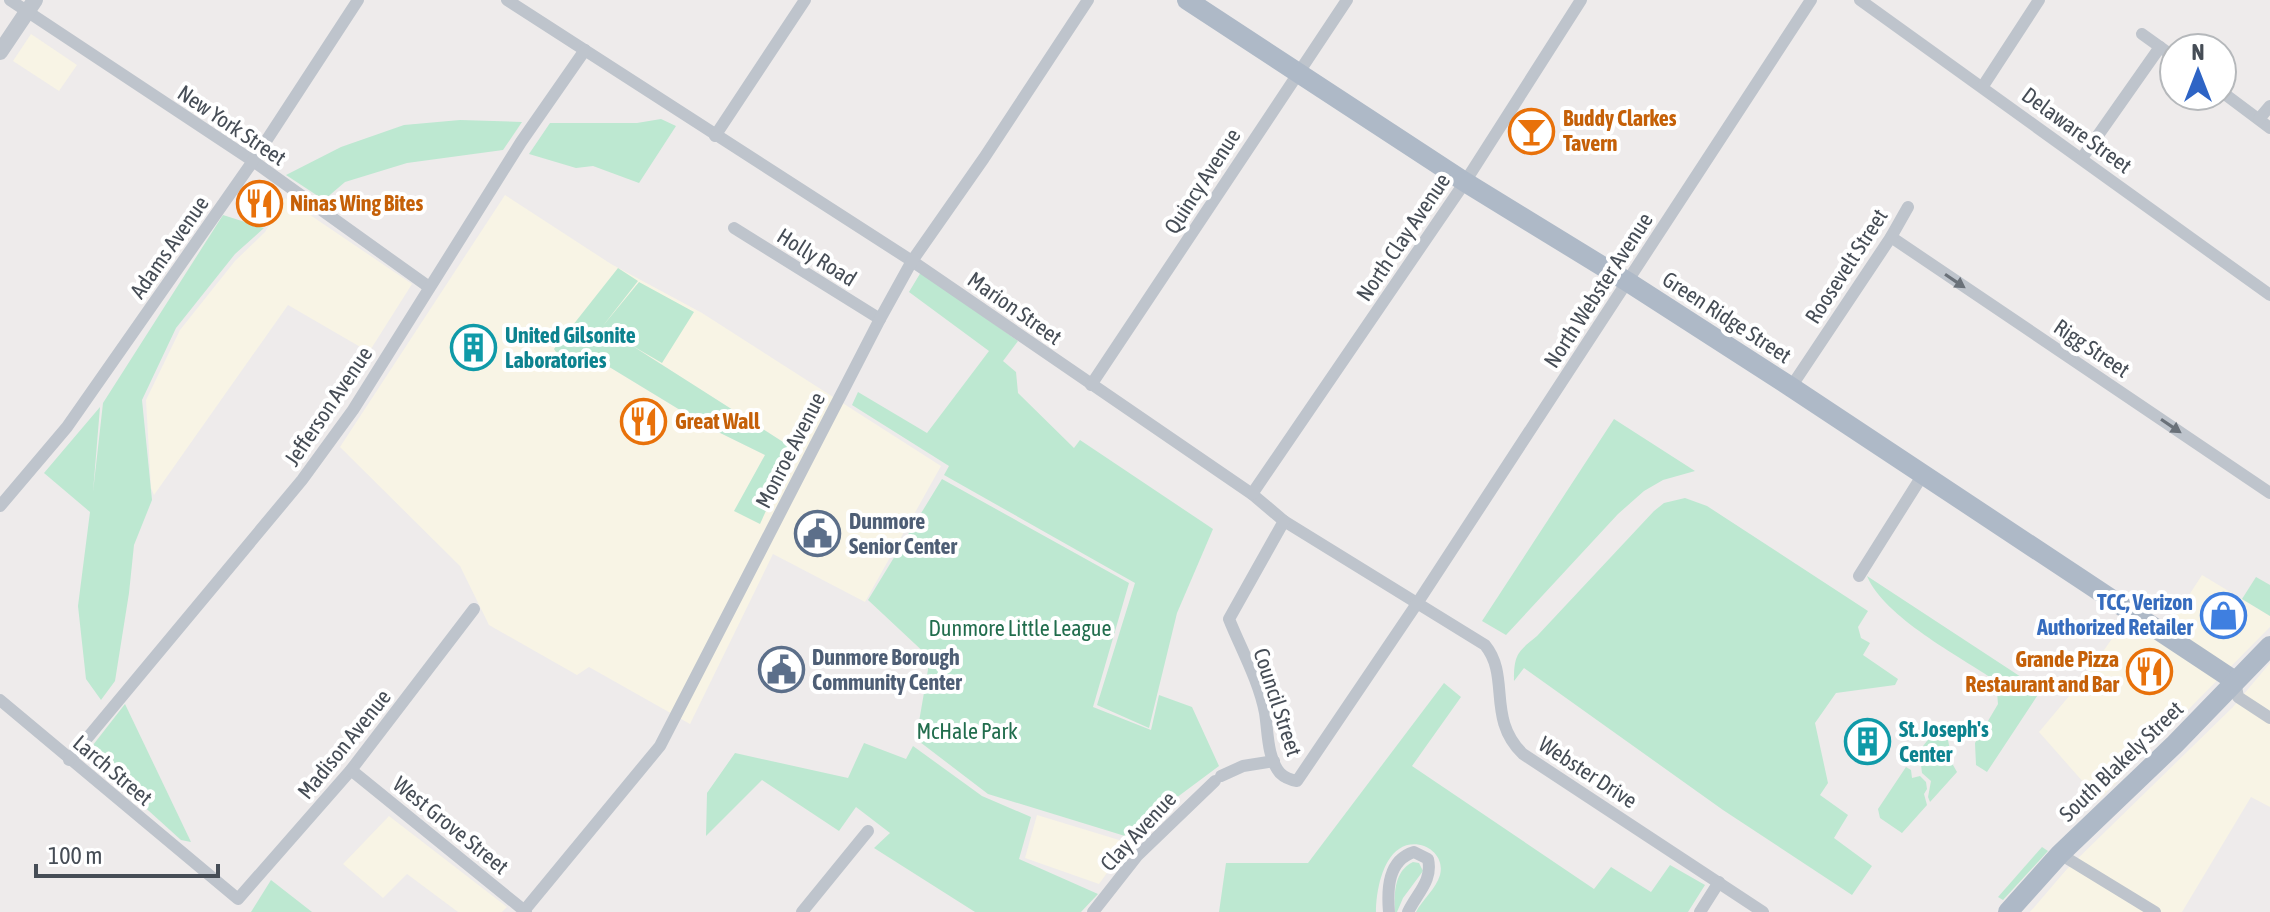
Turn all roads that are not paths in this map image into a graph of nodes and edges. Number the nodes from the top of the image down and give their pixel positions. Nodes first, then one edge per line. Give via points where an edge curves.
1 (10, 0) edge
2 (358, 0) edge
3 (507, 0) edge
4 (805, 0) edge
5 (1088, 0) edge
6 (1187, 0) edge
7 (1347, 0) edge
8 (1581, 0) edge
9 (1811, 0) edge
10 (1860, 0) edge
11 (2039, 0) edge
12 (522, 4) edge
13 (32, 6) edge
14 (2142, 34) dead end
15 (2158, 46) edge
16 (585, 50) junction
17 (2158, 50) edge
18 (0, 52) edge
19 (1298, 72) junction
20 (1983, 86) junction
21 (2238, 104) edge
22 (2270, 106) edge
23 (2265, 123) edge
24 (715, 136) junction
25 (2082, 158) junction
26 (253, 161) junction
27 (1465, 182) junction
28 (1908, 207) dead end
29 (734, 228) dead end
30 (1891, 237) junction
31 (912, 261) junction
32 (1628, 282) junction
33 (429, 287) junction
34 (2270, 295) edge
35 (880, 319) junction
36 (1091, 385) junction
37 (1791, 387) junction
38 (1922, 476) junction
39 (2270, 493) edge
40 (1252, 494) junction
41 (0, 506) edge
42 (1284, 521) junction
43 (1859, 576) dead end
44 (1418, 602) junction
45 (474, 609) dead end
46 (2270, 646) edge
47 (1493, 656) joint
48 (2235, 681) junction
49 (0, 700) edge
50 (2270, 718) edge
51 (69, 760) junction
52 (1274, 761) junction
53 (351, 770) junction
54 (868, 831) dead end
55 (2060, 854) junction
56 (1719, 882) junction
57 (238, 899) joint
58 (524, 912) edge
59 (802, 912) edge
60 (1093, 912) edge
61 (1389, 912) edge
62 (1408, 912) edge
63 (1700, 912) edge
64 (1763, 912) edge
65 (2008, 912) edge
66 (2155, 912) edge

1 - 13 street, New York Street
2 - 26 street, Adams Avenue
3 - 12 street, Marion Street
4 - 24 street
5 - 31 street, Monroe Avenue
6 - 19 main road, Green Ridge Street
7 - 19 street, Quincy Avenue
8 - 27 street, North Clay Avenue
9 - 32 street, North Webster Avenue
10 - 20 street, Delaware Street
11 - 20 street
12 - 16 street, Marion Street
13 - 18 street
13 - 26 street, New York Street
14 - 15 street
16 - 24 street, Marion Street
16 - 33 street, Jefferson Avenue
17 - 25 street
19 - 27 main road, Green Ridge Street
19 - 36 street, Quincy Avenue
20 - 25 street, Delaware Street
21 - 23 street
22 - 23 street
24 - 31 street, Marion Street
25 - 34 street, Delaware Street
26 - 33 street, New York Street
26 - 41 street, Adams Avenue via 67,427
27 - 32 main road, Green Ridge Street
27 - 40 street, North Clay Avenue
28 - 30 street, Roosevelt Street
29 - 35 street, Holly Road
30 - 37 street, Roosevelt Street
30 -> 39 street, Rigg Street
31 - 35 street, Monroe Avenue
31 - 36 street, Marion Street
32 - 37 main road, Green Ridge Street
32 - 44 street, North Webster Avenue
33 - 51 street, Jefferson Avenue via 357,405 302,480
35 - 58 street, Monroe Avenue via 660,746
36 - 40 street, Marion Street
37 - 38 main road, Green Ridge Street
38 - 43 street
38 - 48 main road, Green Ridge Street
40 - 42 street, Marion Street
42 - 44 street, Marion Street
42 - 52 street, Council Street via 1229,619 1264,710
44 - 47 street, Marion Street via 1485,645
44 - 52 street, Council Street via 1301,777 1290,780
45 - 53 street, Madison Avenue
46 - 48 main road, South Blakely Street
47 - 56 street, Webster Drive via 1501,718 1512,743
48 - 50 street via 2238,697
48 - 55 main road, South Blakely Street
49 - 51 street, Larch Street
51 - 57 street, Larch Street
52 - 60 street, Clay Avenue via 1243,766 1218,778 1137,856
53 - 57 street, Madison Avenue
53 - 58 street, West Grove Street
54 - 59 street
55 - 65 main road, South Blakely Street
55 - 66 street
56 - 63 street
56 - 64 street, Webster Drive
61 - 62 street via 1397,861 1414,852 1428,859 1429,878

